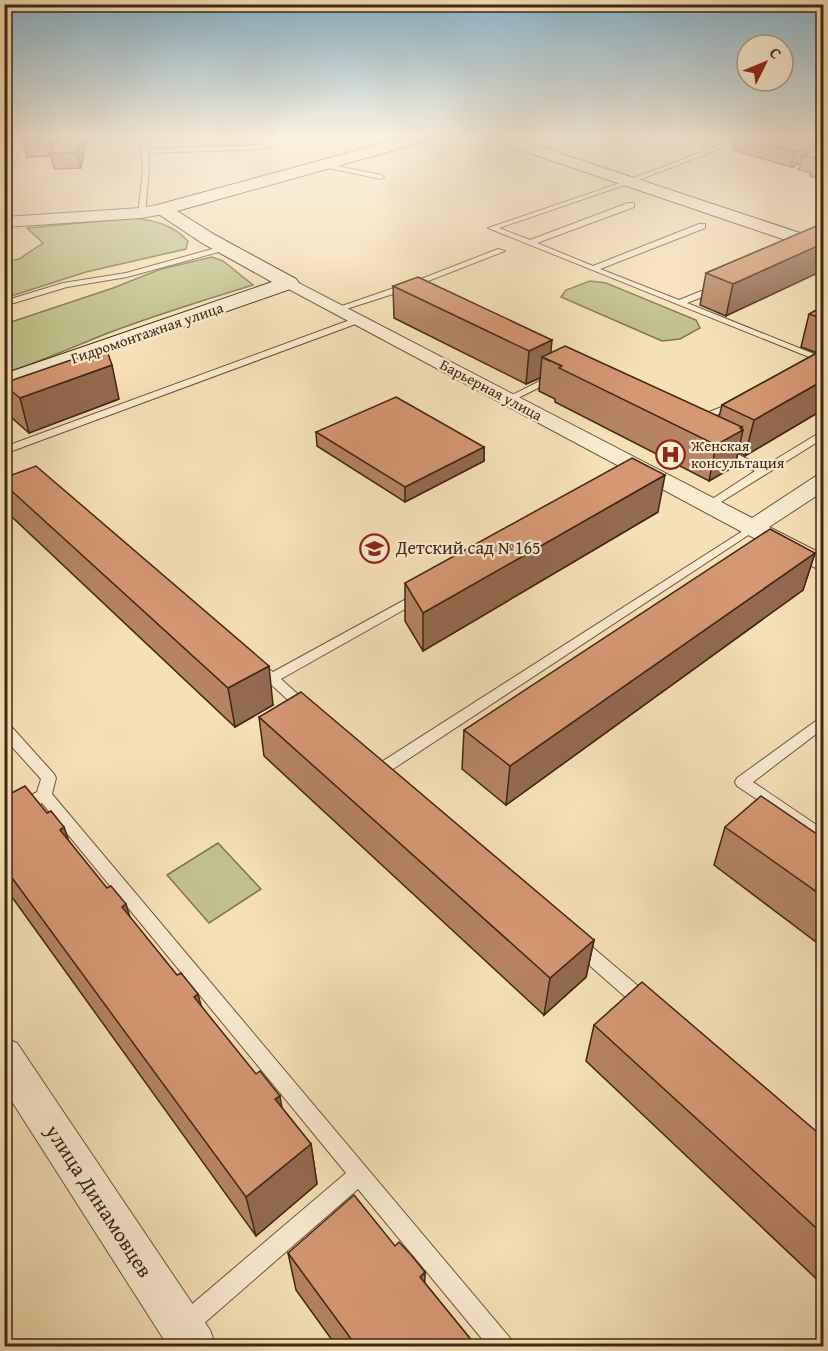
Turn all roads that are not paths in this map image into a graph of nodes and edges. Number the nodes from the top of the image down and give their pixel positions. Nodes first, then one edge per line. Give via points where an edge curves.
1 (143, 198) edge
2 (200, 198) edge
3 (581, 198) edge
4 (681, 198) edge
5 (631, 205) dead end
6 (163, 208) junction
7 (141, 213) junction
8 (4, 222) edge
9 (702, 226) dead end
10 (530, 243) junction
11 (824, 247) edge
12 (223, 248) junction
13 (501, 251) dead end
14 (595, 268) junction
15 (289, 283) junction
16 (722, 286) edge
17 (394, 291) junction
18 (415, 301) edge
19 (680, 303) junction
20 (4, 304) edge
21 (337, 309) junction
22 (358, 320) junction
23 (812, 366) edge
24 (553, 368) edge
25 (4, 382) edge
26 (509, 399) junction
27 (742, 402) edge
28 (683, 424) edge
29 (824, 434) edge
30 (713, 447) edge
31 (4, 451) edge
32 (763, 471) junction
33 (824, 481) edge
34 (709, 505) junction
35 (752, 528) junction
36 (824, 565) edge
37 (426, 592) edge
38 (246, 655) edge
39 (272, 678) junction
40 (317, 718) edge
41 (824, 720) edge
42 (4, 728) edge
43 (395, 788) edge
44 (44, 795) junction
45 (4, 817) edge
46 (824, 838) edge
47 (564, 934) edge
48 (654, 1011) edge
49 (4, 1055) edge
50 (359, 1175) junction
51 (188, 1337) edge
52 (501, 1347) edge

1 - 7 lane
2 - 6 main road
3 - 10 lane via 492,228
4 - 11 main road
5 - 10 lane
6 - 7 main road
6 - 12 main road, Барьерная улица
7 - 8 main road
9 - 14 lane
10 - 14 lane
12 - 15 main road, Барьерная улица
12 - 20 lane via 127,275 66,285
13 - 17 lane
14 - 19 lane
15 - 21 street, Барьерная улица
15 - 25 main road, Гидромонтажная улица
16 - 19 lane
17 - 18 lane
17 - 21 lane
19 - 23 lane via 792,345 822,361
21 - 22 street, Барьерная улица
22 - 26 street, Барьерная улица
22 - 31 lane
24 - 26 lane via 563,373
26 - 34 street, Барьерная улица via 636,474
27 - 28 lane
29 - 32 lane
30 - 32 lane
32 - 34 lane
33 - 35 street
34 - 35 street, Барьерная улица
35 - 36 street, Барьерная улица
35 - 43 lane via 372,768
37 - 39 lane
38 - 39 lane
39 - 40 lane
41 - 46 lane via 742,782
42 - 44 lane via 49,777
44 - 45 lane
44 - 50 lane
47 - 48 lane
49 - 51 street, улица Динамовцев
50 - 51 lane
50 - 52 lane

